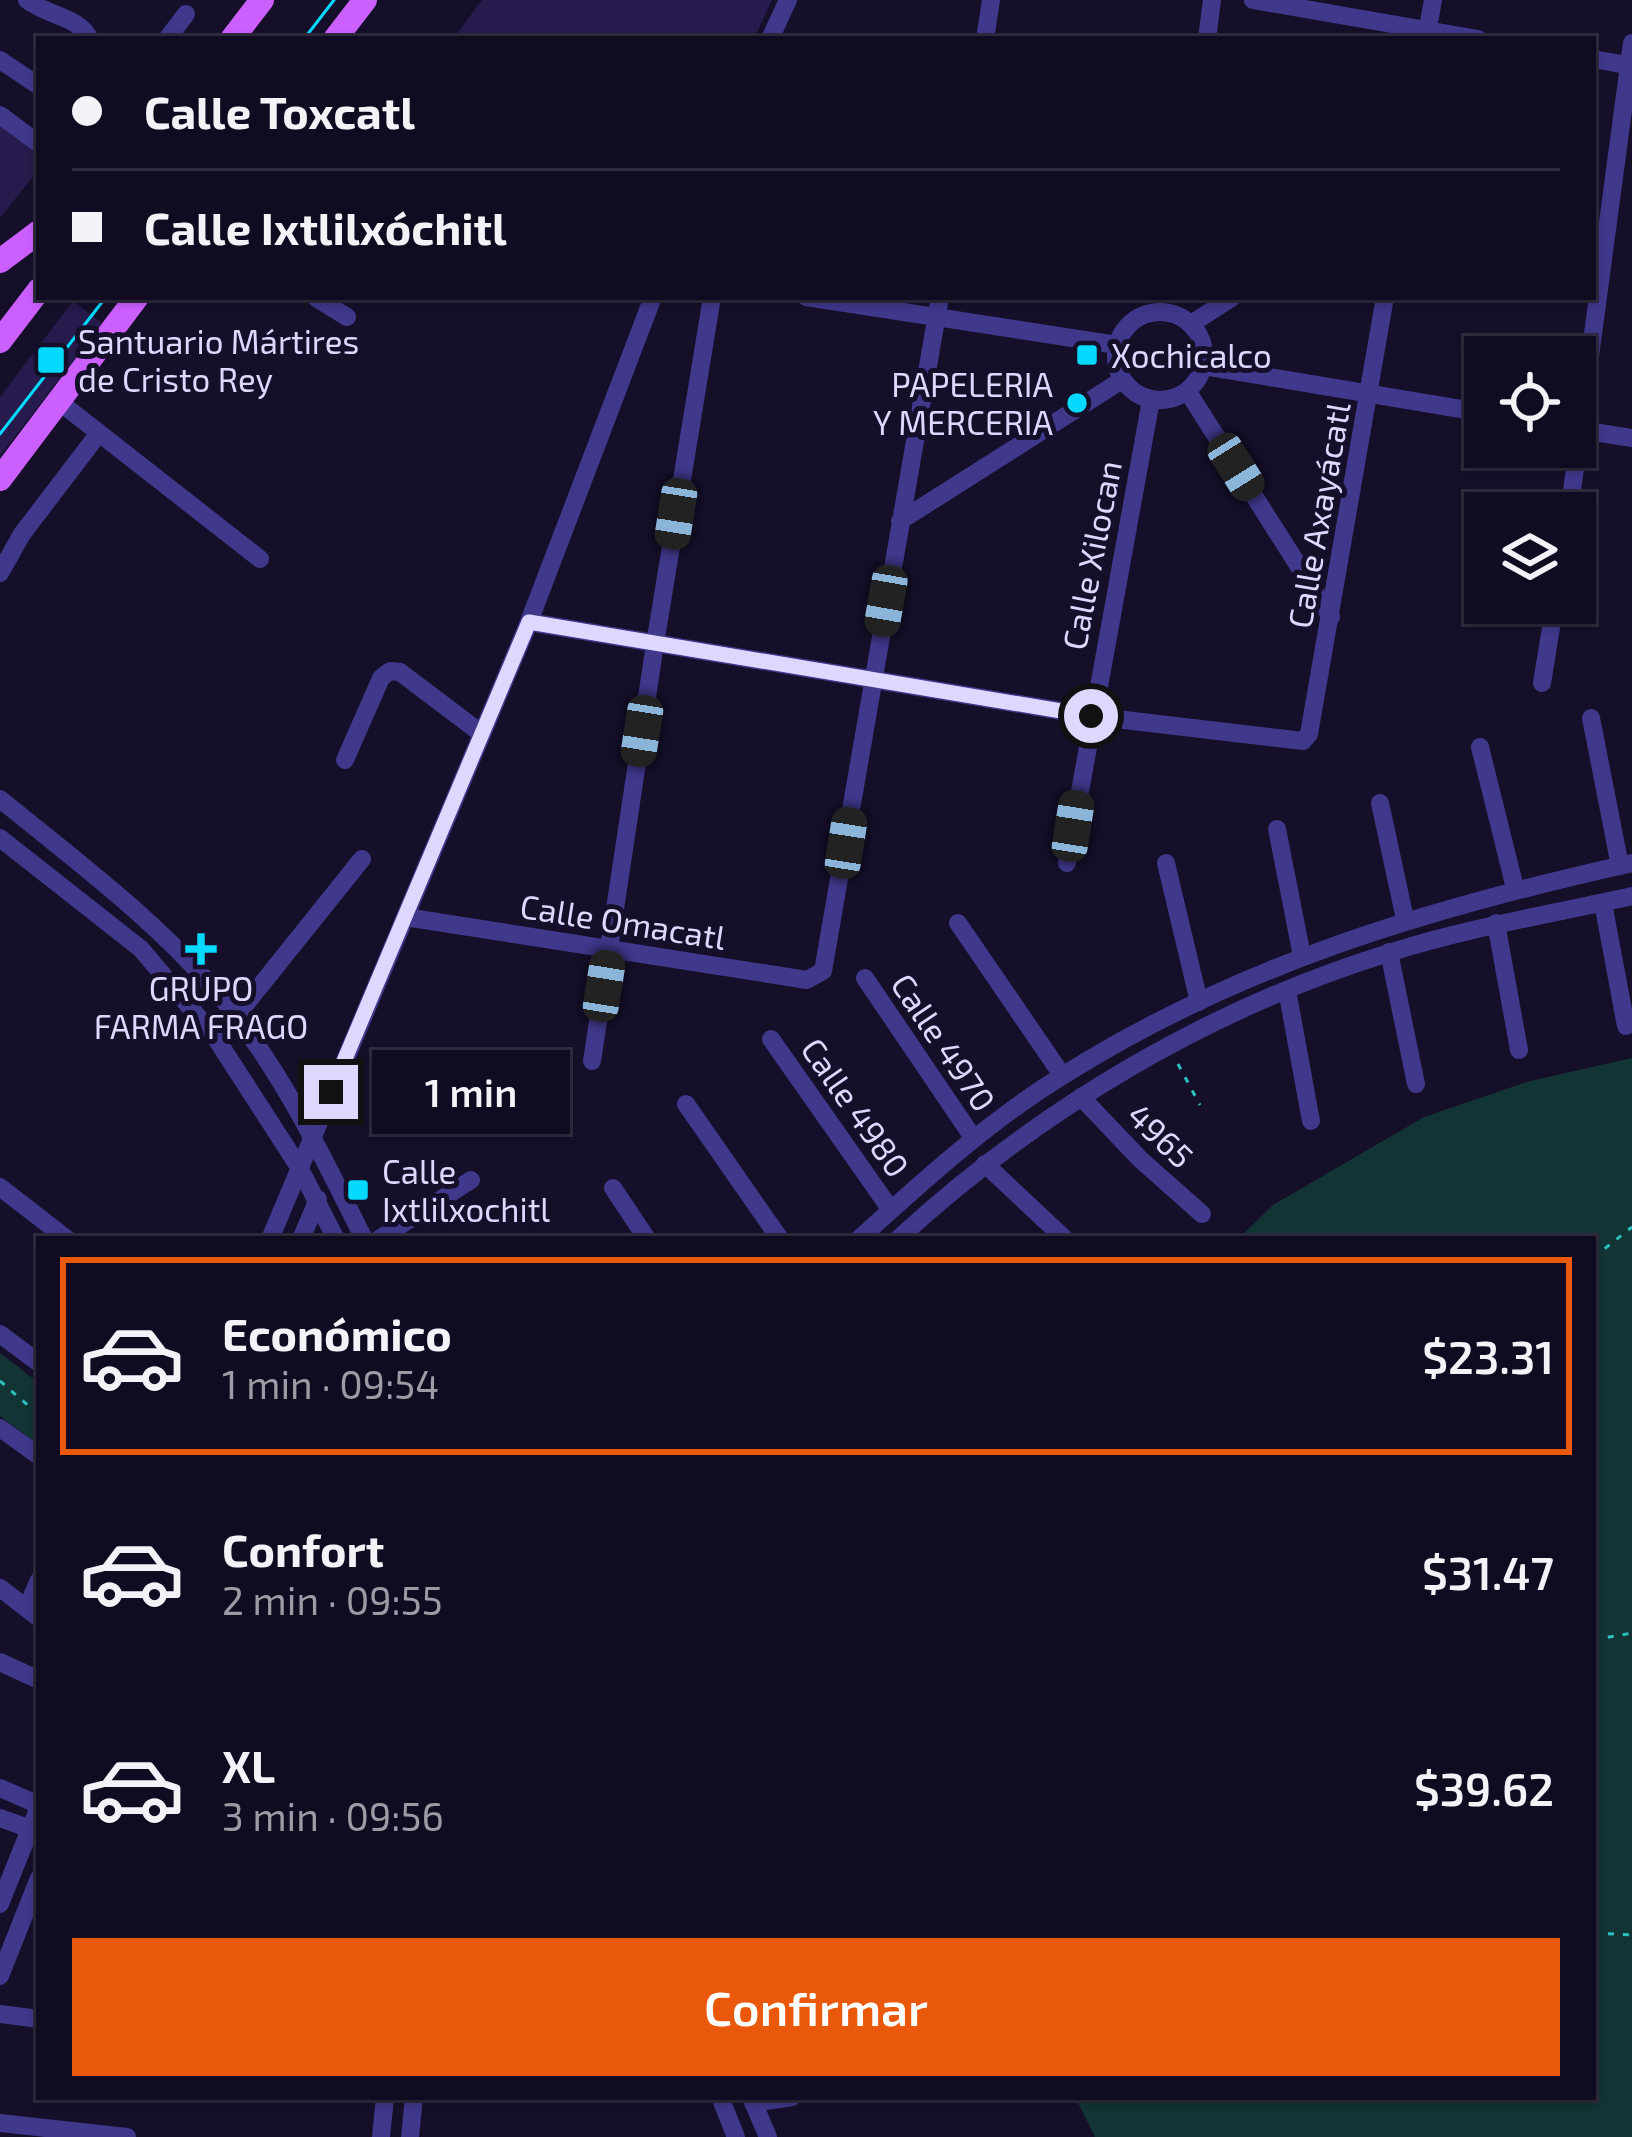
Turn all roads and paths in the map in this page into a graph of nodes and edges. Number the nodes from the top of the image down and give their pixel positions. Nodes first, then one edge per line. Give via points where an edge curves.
1 (27, 0) edge
2 (238, 0) edge
3 (262, 0) edge
4 (365, 0) edge
5 (788, 0) edge
6 (991, 0) edge
7 (1212, 0) edge
8 (1253, 0) edge
9 (1433, 0) edge
10 (186, 14) dead end
11 (237, 33) edge
12 (1427, 35) edge
13 (88, 36) edge
14 (169, 36) edge
15 (337, 36) edge
16 (771, 36) edge
17 (985, 36) edge
18 (1207, 36) edge
19 (1632, 43) edge
20 (0, 60) edge
21 (1596, 60) edge
22 (1630, 66) edge
23 (36, 84) edge
24 (0, 115) edge
25 (36, 142) edge
26 (36, 234) edge
27 (0, 261) edge
28 (36, 294) edge
29 (135, 300) edge
30 (320, 300) edge
31 (649, 300) edge
32 (712, 300) edge
33 (824, 300) edge
34 (939, 300) edge
35 (1228, 300) edge
36 (1385, 300) edge
37 (1163, 308) edge
38 (347, 317) dead end
39 (936, 319) junction
40 (1191, 324) junction
41 (1592, 336) edge
42 (0, 341) edge
43 (1117, 345) junction
44 (1204, 367) junction
45 (1122, 380) junction
46 (1188, 392) junction
47 (1370, 393) junction
48 (57, 400) junction
49 (1151, 400) junction
50 (1464, 409) edge
51 (99, 433) junction
52 (1596, 433) edge
53 (1632, 438) edge
54 (0, 479) edge
55 (900, 521) junction
56 (260, 559) dead end
57 (0, 573) edge
58 (1331, 617) junction
59 (529, 622) junction
60 (1552, 624) edge
61 (655, 644) junction
62 (872, 681) junction
63 (1542, 683) dead end
64 (1091, 716) junction
65 (1591, 718) dead end
66 (482, 734) junction
67 (1480, 747) dead end
68 (345, 760) dead end
69 (0, 799) edge
70 (1380, 803) dead end
71 (1277, 829) dead end
72 (0, 838) edge
73 (362, 860) dead end
74 (1067, 863) dead end
75 (1166, 863) dead end
76 (1626, 864) edge
77 (1515, 888) junction
78 (1632, 896) edge
79 (1603, 903) junction
80 (405, 917) junction
81 (1405, 919) junction
82 (958, 923) dead end
83 (1496, 923) junction
84 (609, 949) junction
85 (1389, 952) junction
86 (1302, 956) junction
87 (865, 978) dead end
88 (1287, 990) junction
89 (1199, 1002) junction
90 (236, 1016) junction
91 (1626, 1026) dead end
92 (771, 1039) dead end
93 (1168, 1047) junction
94 (1519, 1050) dead end
95 (592, 1061) dead end
96 (1062, 1076) junction
97 (1416, 1084) dead end
98 (1081, 1097) junction
99 (686, 1104) dead end
100 (1200, 1105) dead end
101 (1311, 1121) dead end
102 (312, 1136) junction
103 (974, 1139) junction
104 (985, 1165) junction
105 (299, 1167) junction
106 (330, 1171) junction
107 (471, 1180) dead end
108 (0, 1187) edge
109 (613, 1188) dead end
110 (317, 1202) junction
111 (891, 1210) junction
112 (1202, 1214) dead end
113 (1632, 1227) edge
114 (64, 1236) edge
115 (271, 1236) edge
116 (303, 1236) edge
117 (334, 1236) edge
118 (362, 1236) edge
119 (384, 1236) edge
120 (645, 1236) edge
121 (778, 1236) edge
122 (862, 1236) edge
123 (904, 1236) edge
124 (1062, 1236) edge
125 (1596, 1256) edge
126 (0, 1334) edge
127 (36, 1361) edge
128 (0, 1382) edge
129 (36, 1412) edge
130 (0, 1428) edge
131 (36, 1454) edge
132 (0, 1588) edge
133 (33, 1613) edge
134 (1632, 1633) edge
135 (1596, 1639) edge
136 (0, 1662) edge
137 (36, 1679) edge
138 (0, 1788) edge
139 (36, 1805) edge
140 (0, 1818) edge
141 (34, 1830) edge
142 (0, 1904) edge
143 (33, 1908) edge
144 (1596, 1934) edge
145 (1632, 1936) edge
146 (0, 1976) edge
147 (0, 2014) edge
148 (36, 2019) edge
149 (385, 2100) edge
150 (415, 2100) edge
151 (722, 2100) edge
152 (752, 2100) edge
153 (0, 2123) edge
154 (127, 2137) edge
155 (381, 2137) edge
156 (410, 2137) edge
157 (736, 2137) edge
158 (768, 2137) edge

1 - 13 street via 77,22
2 - 11 street
3 - 11 main road
4 - 15 main road
5 - 16 street
6 - 17 street
7 - 18 street
8 - 12 street
9 - 12 street
10 - 14 street
19 - 22 street
20 - 23 street
21 - 22 street
22 - 41 street
24 - 25 street
26 - 27 main road
28 - 42 main road
29 - 48 main road
30 - 38 street
31 - 59 street
32 - 61 street
33 - 39 street
34 - 39 street
35 - 40 street
36 - 47 street, Calle Axayácatl
37 - 40 street
37 - 43 street via 1132,322
39 - 43 street
39 - 55 street
40 - 44 street
43 - 45 street
44 - 46 street
44 - 47 street
45 - 49 street
45 - 55 street
46 - 49 street
46 - 58 street
47 - 50 street
47 - 58 street, Calle Axayácatl
48 - 51 street
48 - 54 main road
49 - 64 street, Calle Xilocan
51 - 56 street
51 - 57 street
52 - 53 street
55 - 62 street
58 - 64 street, Calle Axayácatl via 1304,741
59 - 61 street
59 - 66 street
60 - 63 street
61 - 62 street
61 - 84 street
62 - 64 street
62 - 84 street, Calle Omacatl via 819,976
64 - 74 street, Calle Xilocan
65 - 76 street
66 - 68 street via 391,670
66 - 80 street
67 - 77 street
69 - 90 street via 158,932
70 - 81 street
71 - 86 street
72 - 105 street via 141,950 215,1037
73 - 90 street
75 - 89 street
76 - 77 street
77 - 81 street
78 - 79 street
79 - 83 street
79 - 91 street
80 - 84 street, Calle Omacatl
80 - 102 street
81 - 86 street
82 - 96 street
83 - 85 street
83 - 94 street
84 - 95 street
85 - 88 street
85 - 97 street
86 - 89 street
87 - 103 street, Calle 4970
88 - 93 street
88 - 101 street
89 - 96 street
90 - 102 street
92 - 111 street, Calle 4980
93 - 98 street
93 - 100 path
96 - 103 street
98 - 104 street
98 - 112 street, 4965
99 - 121 street
102 - 105 street
102 - 106 street
103 - 111 street
104 - 123 street
104 - 124 street
105 - 110 street
105 - 115 street
106 - 110 street
106 - 118 street
107 - 119 street
108 - 114 street
109 - 120 street
110 - 116 street
110 - 117 street
111 - 122 street
113 - 125 path
126 - 127 street
128 - 129 path
130 - 131 street
132 - 133 street
134 - 135 path
136 - 137 street
138 - 139 street
140 - 141 street
141 - 142 street
143 - 146 street
144 - 145 path
147 - 148 street
149 - 155 street
150 - 156 street
151 - 157 street
152 - 158 street
153 - 154 street

